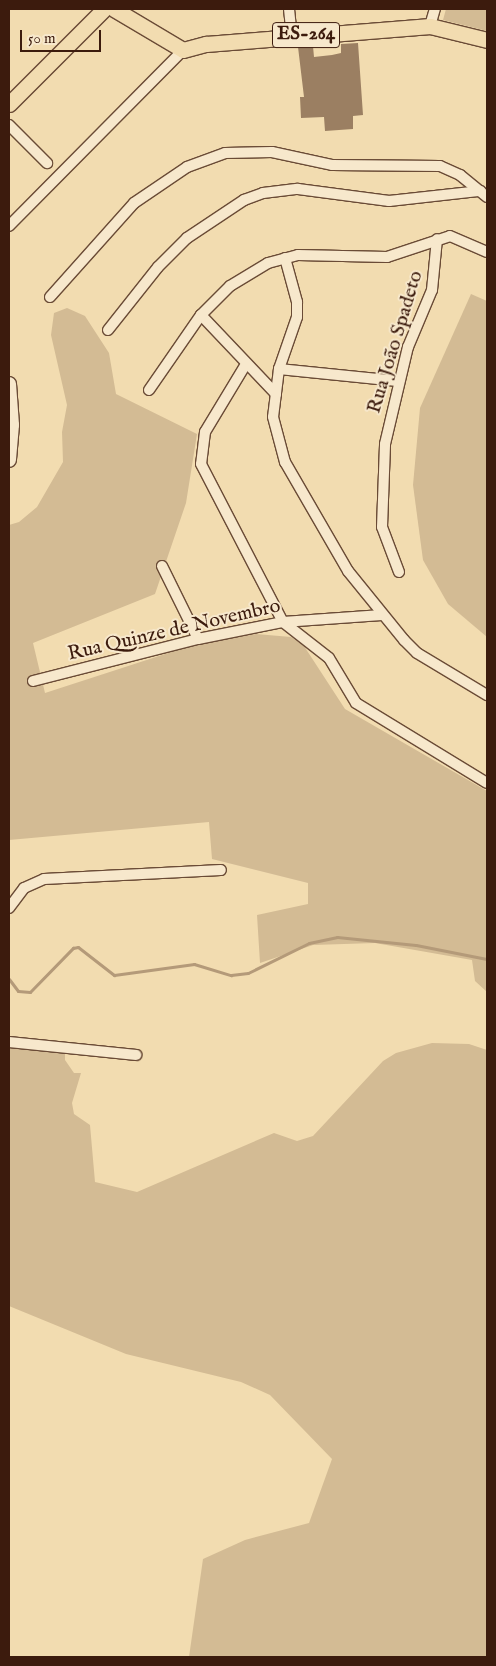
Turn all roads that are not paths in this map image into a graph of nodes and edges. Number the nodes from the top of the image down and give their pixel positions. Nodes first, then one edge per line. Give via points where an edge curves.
1 (104, 9) edge
2 (114, 9) edge
3 (289, 9) edge
4 (435, 9) edge
5 (430, 26) junction
6 (292, 36) junction
7 (487, 40) edge
8 (183, 50) junction
9 (9, 104) edge
10 (9, 125) edge
11 (47, 163) dead end
12 (485, 197) edge
13 (9, 226) edge
14 (437, 239) junction
15 (487, 252) edge
16 (285, 258) junction
17 (50, 298) dead end
18 (201, 315) junction
19 (108, 330) dead end
20 (246, 364) junction
21 (279, 369) junction
22 (397, 381) junction
23 (9, 384) edge
24 (148, 390) dead end
25 (276, 394) junction
26 (9, 460) edge
27 (162, 566) dead end
28 (399, 572) dead end
29 (382, 615) junction
30 (283, 622) junction
31 (198, 639) junction
32 (33, 681) dead end
33 (487, 695) edge
34 (487, 783) edge
35 (221, 870) dead end
36 (9, 908) edge
37 (9, 1042) edge
38 (136, 1055) dead end

1 - 9 main road
2 - 8 main road
3 - 6 street
4 - 5 street
5 - 6 main road, ES-264
5 - 7 main road, ES-264
6 - 8 main road, ES-264
8 - 13 street
10 - 11 street
12 - 17 street via 460,175 440,166 332,165 272,152 225,153 187,167 134,202
12 - 19 street via 389,201 298,189 264,193 244,200 188,238 158,268
14 - 15 street via 460,238
14 - 16 street via 387,257
14 - 22 street, Rua João Spadeto via 432,290
16 - 18 street via 252,271
16 - 21 street via 297,310
18 - 20 street
18 - 24 street
20 - 25 street
20 - 30 street via 205,432 201,464
21 - 22 street
21 - 25 street
22 - 28 street, Rua João Spadeto via 385,444 381,519
23 - 26 street via 12,425
25 - 29 street via 277,438 296,486 348,571
27 - 31 street
29 - 30 street, Rua Quinze de Novembro
29 - 33 street via 417,653
30 - 31 street, Rua Quinze de Novembro
30 - 34 street via 329,658 356,703
31 - 32 street, Rua Quinze de Novembro
35 - 36 street via 44,879 24,888
37 - 38 street

